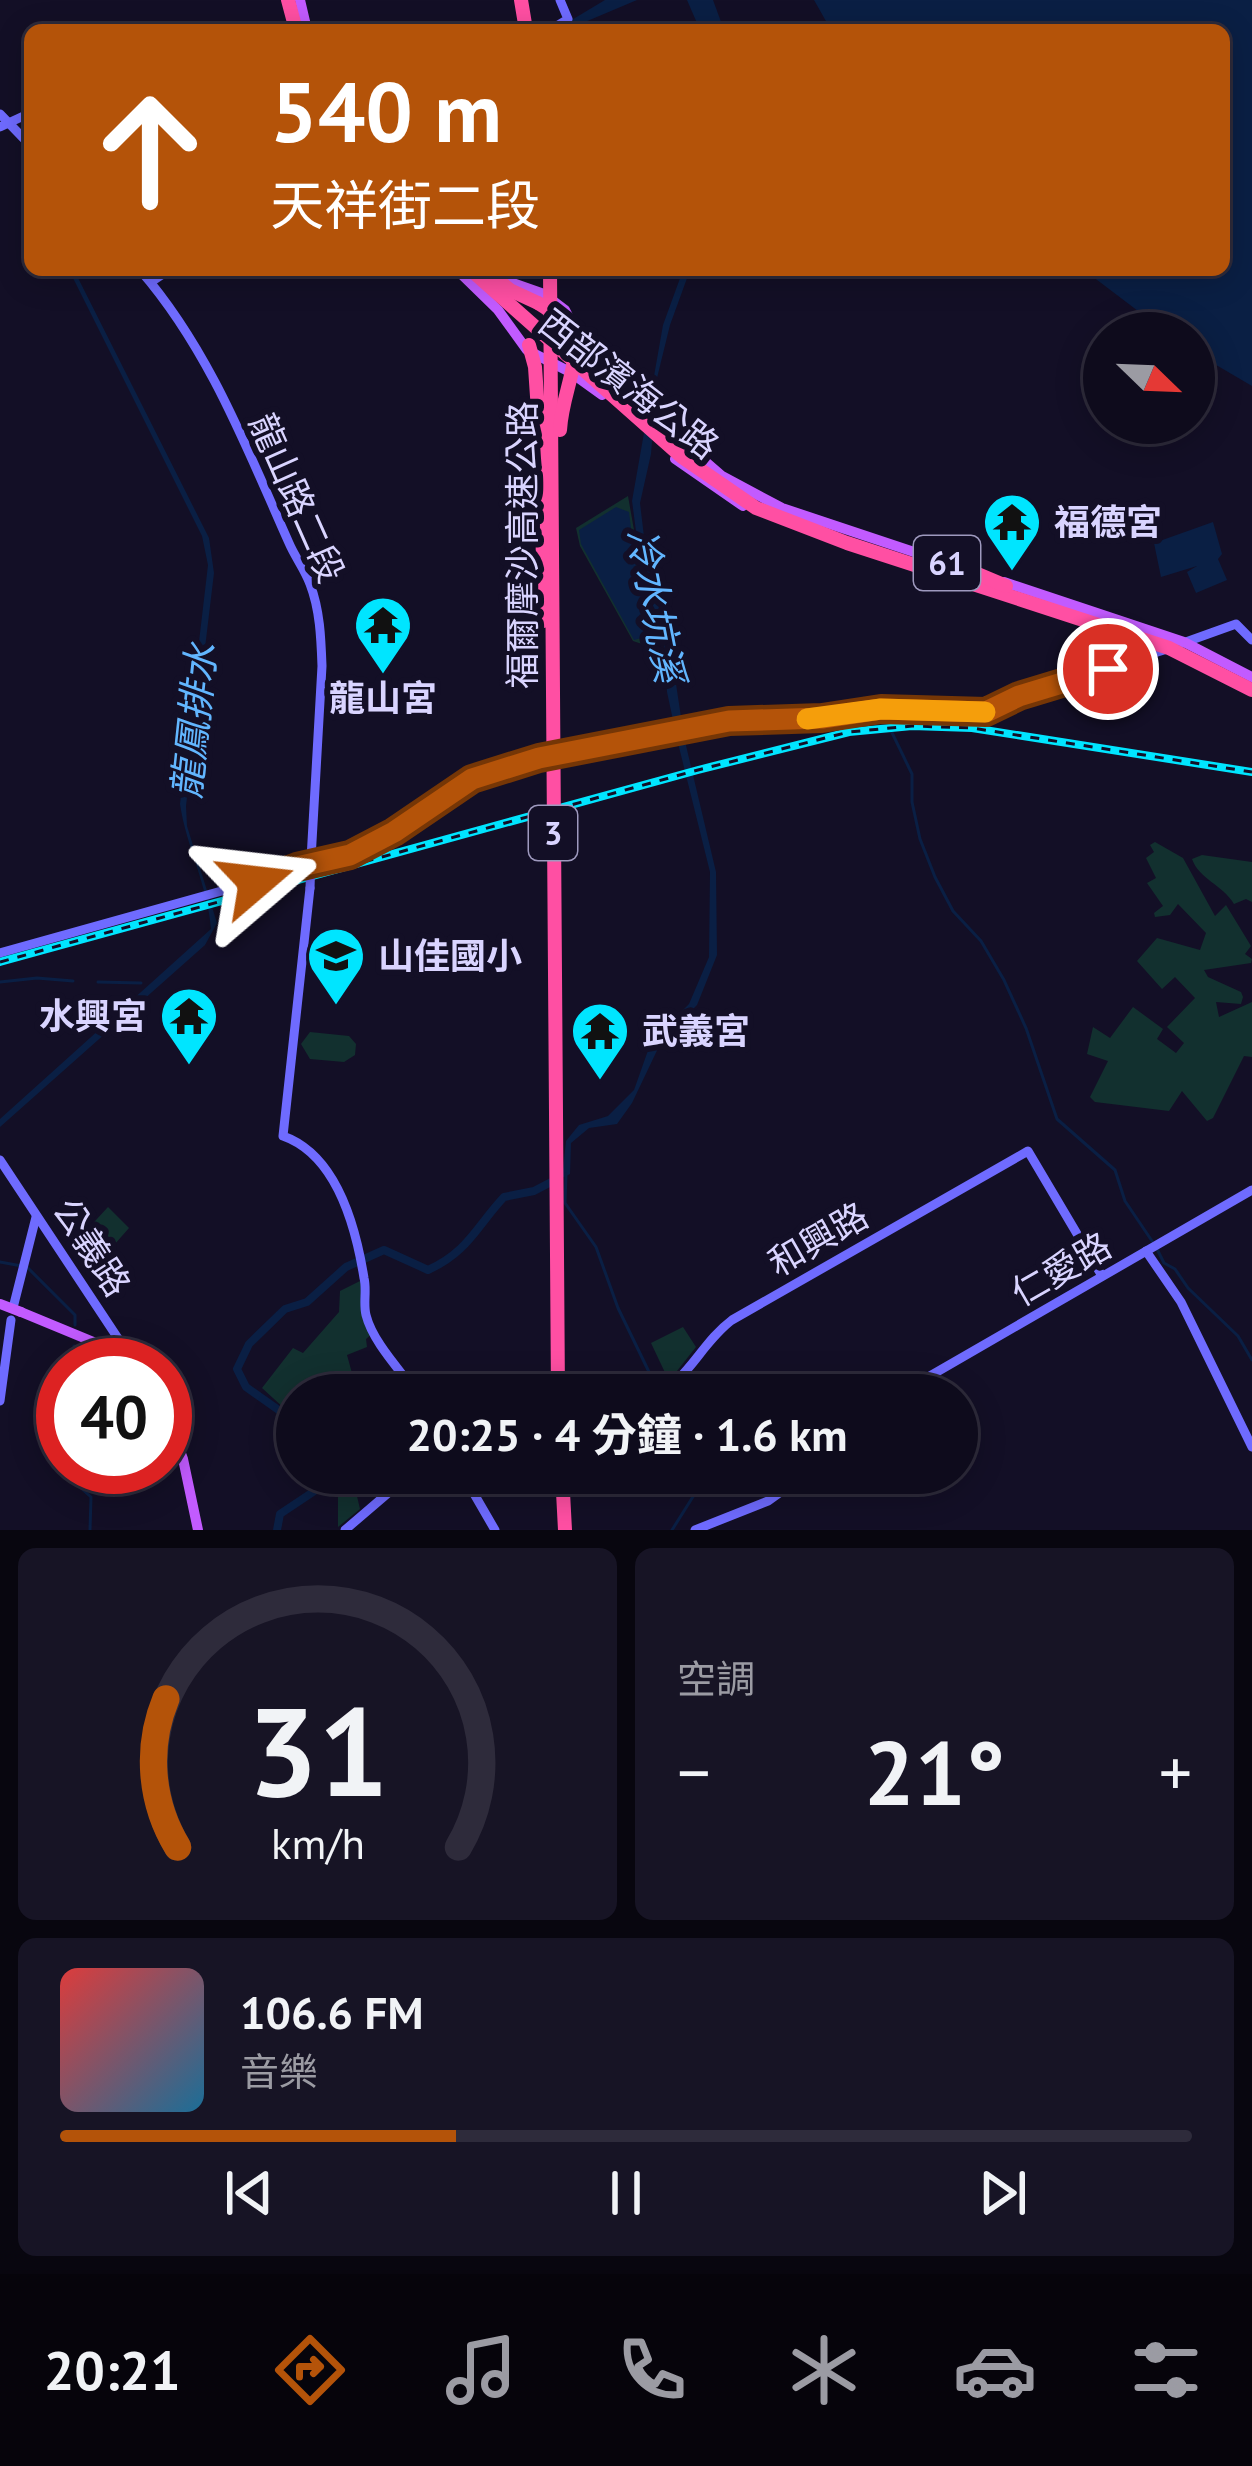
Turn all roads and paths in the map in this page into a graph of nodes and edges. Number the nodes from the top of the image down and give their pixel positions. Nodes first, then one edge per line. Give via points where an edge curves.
1 (146, 276) edge
2 (160, 276) edge
3 (479, 276) edge
4 (481, 276) edge
5 (485, 276) edge
6 (491, 276) edge
7 (546, 276) edge
8 (546, 276) edge
9 (151, 282) junction
10 (649, 426) junction
11 (925, 568) junction
12 (968, 570) junction
13 (553, 584) junction
14 (1021, 593) junction
15 (989, 594) junction
16 (1252, 640) edge
17 (1173, 647) junction
18 (548, 676) junction
19 (1252, 686) edge
20 (2, 952) edge
21 (0, 1160) edge
22 (1252, 1190) edge
23 (37, 1216) junction
24 (1153, 1247) junction
25 (1102, 1276) junction
26 (11, 1311) edge
27 (82, 1338) edge
28 (116, 1338) edge
29 (404, 1374) edge
30 (554, 1374) edge
31 (554, 1374) edge
32 (683, 1374) edge
33 (933, 1374) edge
34 (0, 1401) edge
35 (1252, 1447) edge
36 (186, 1494) edge
37 (188, 1494) edge
38 (387, 1494) edge
39 (474, 1494) edge
40 (559, 1494) edge
41 (778, 1494) edge
42 (190, 1508) junction
43 (194, 1530) edge
44 (345, 1530) edge
45 (495, 1530) edge
46 (561, 1530) edge
47 (695, 1530) edge

1 - 9 street, 龍山路二段
2 - 9 street
3 - 18 highway, bridge via 530,345 535,367
4 - 10 highway, 61
5 - 13 highway, bridge via 567,328 576,359 561,419
6 - 10 main road, 西部濱海公路 / 61 via 565,310 593,364
7 - 13 highway, 福爾摩沙高速公路 / 3, bridge
8 - 18 highway, 福爾摩沙高速公路 / 3, bridge
9 - 29 street, 龍山路二段, bridge via 272,498 320,622 310,888 283,1136 334,1183 362,1264 369,1324
10 - 11 highway, 61 via 756,508
10 - 12 main road, 西部濱海公路 / 61 via 782,508
10 - 14 highway, 61 via 759,503
10 - 15 main road, 西部濱海公路 / 61 via 712,488 759,514
11 - 15 highway
11 - 17 highway, 61
12 - 14 highway
12 - 17 main road, 西部濱海公路 / 61
13 - 30 highway, 福爾摩沙高速公路 / 3, bridge
14 - 17 highway, 61
15 - 17 main road, 西部濱海公路 / 61
16 - 17 street via 1236,624
17 - 19 highway, 61
17 - 20 street via 986,712 881,709 729,721 539,758 472,779 350,855
18 - 31 highway, 福爾摩沙高速公路 / 3, bridge
21 - 23 street, 公義路
22 - 24 street, 仁愛路
23 - 26 street
23 - 28 street, 公義路
24 - 25 street, 仁愛路
24 - 35 street
25 - 32 street, 和興路 via 1028,1151 732,1320
25 - 33 street, 仁愛路
26 - 27 main road
26 - 34 street
36 - 42 main road
37 - 42 main road
38 - 44 street
39 - 45 street
40 - 46 highway
41 - 47 street
42 - 43 main road

